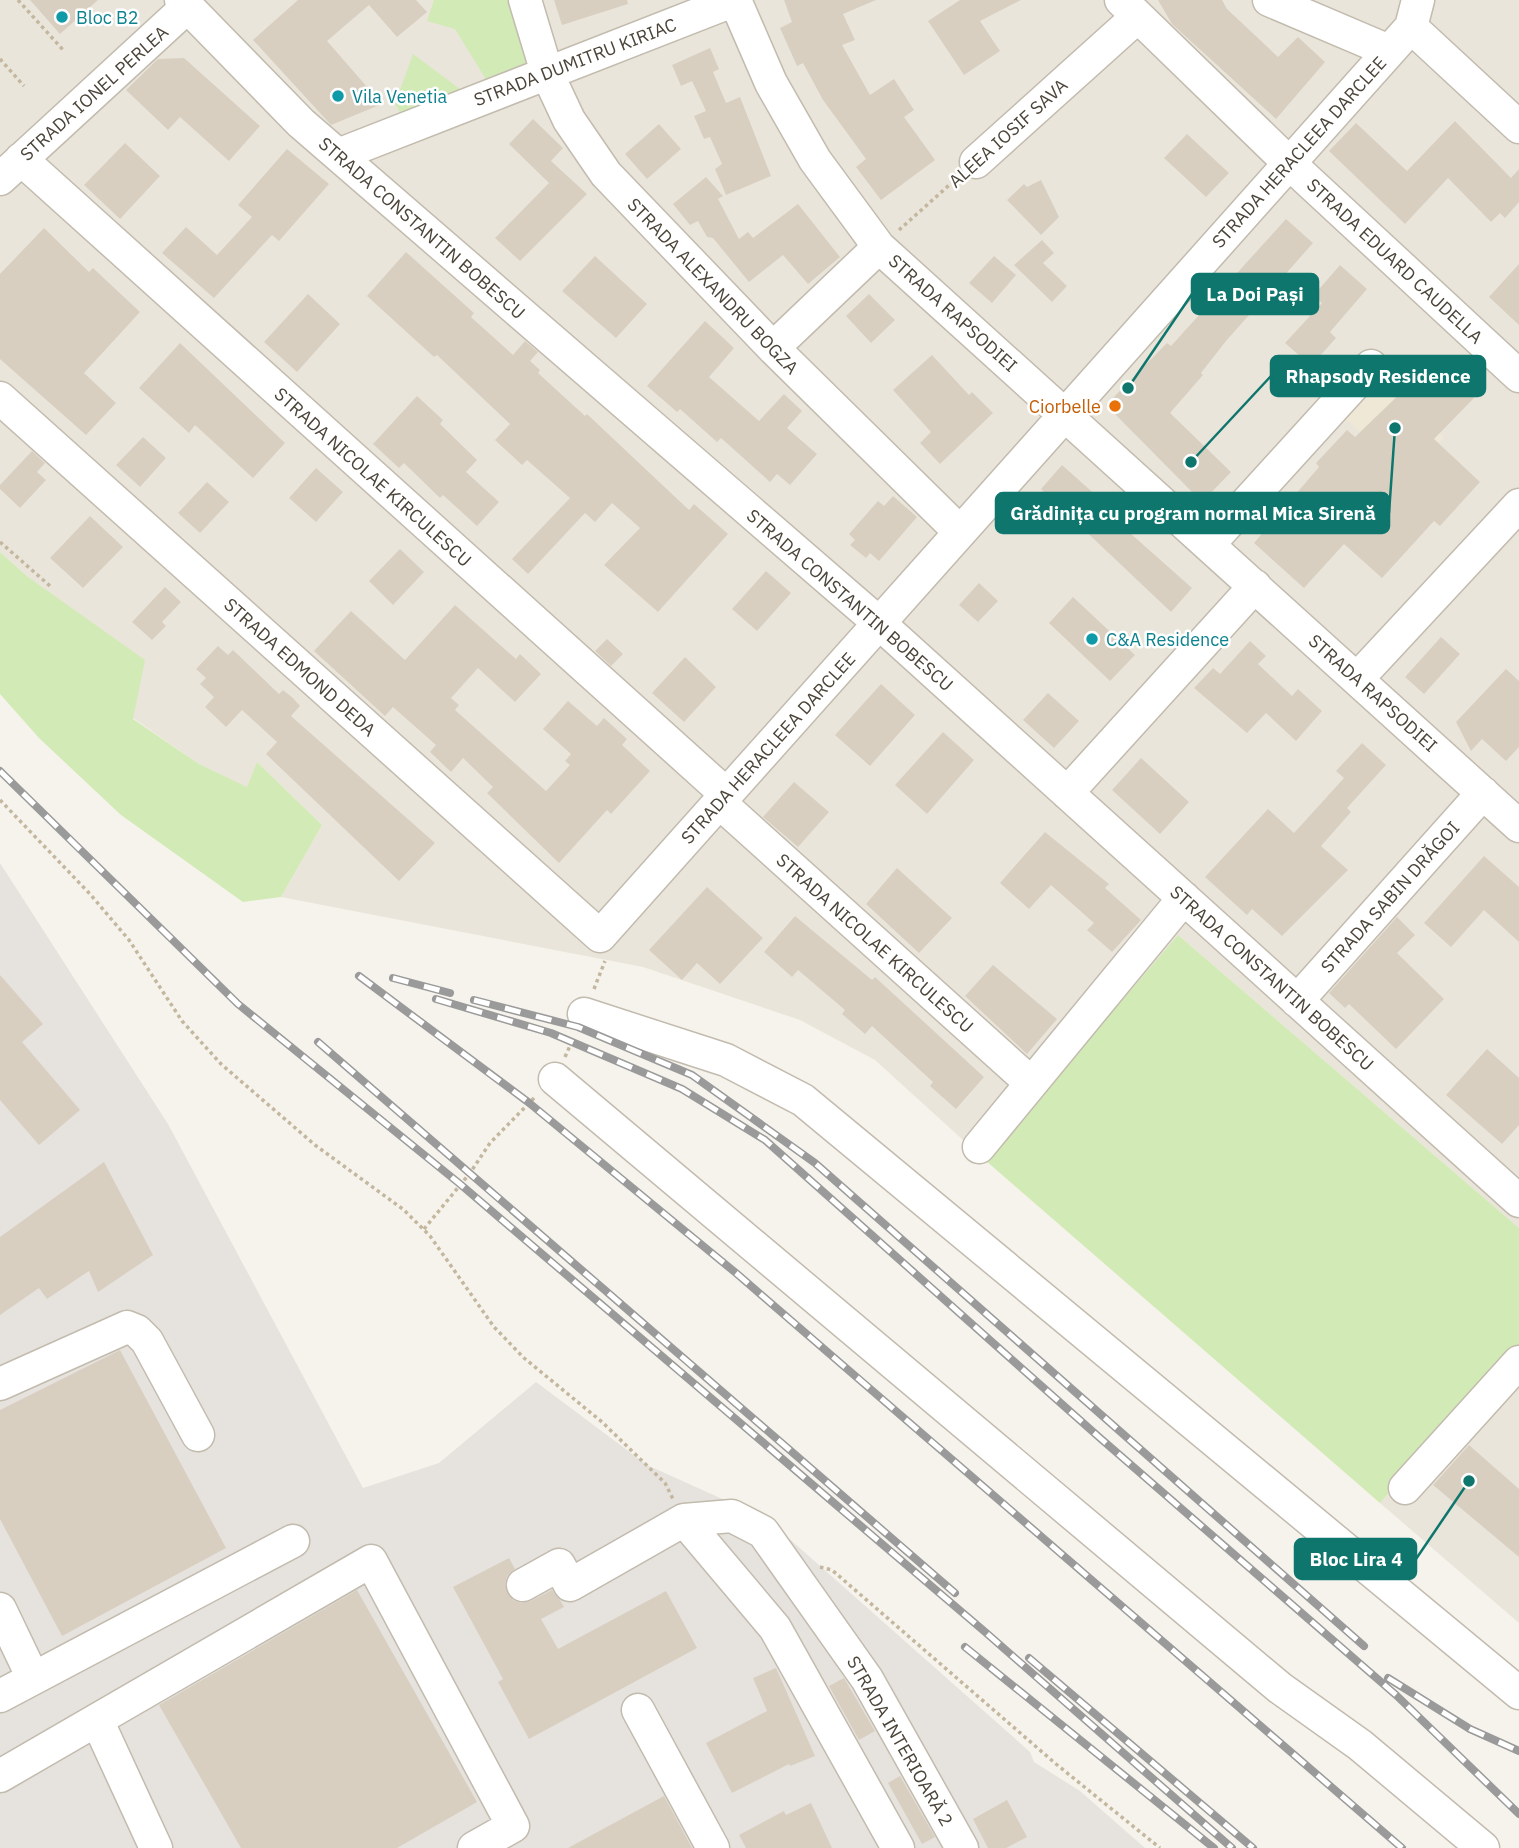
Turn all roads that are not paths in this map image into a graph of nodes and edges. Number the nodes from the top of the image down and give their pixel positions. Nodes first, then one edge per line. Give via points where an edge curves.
1 (525, 0) edge
2 (735, 0) edge
3 (1269, 0) edge
4 (184, 4) edge
5 (1129, 9) edge
6 (1414, 13) edge
7 (1389, 51) junction
8 (547, 73) junction
9 (1519, 127) edge
10 (338, 155) junction
11 (976, 162) road end
12 (1289, 163) junction
13 (10, 169) edge
14 (879, 247) junction
15 (774, 348) junction
16 (1371, 366) dead end
17 (1519, 376) edge
18 (0, 398) edge
19 (1066, 414) junction
20 (1519, 505) edge
21 (961, 532) junction
22 (1209, 544) junction
23 (1255, 586) junction
24 (879, 623) junction
25 (1357, 679) junction
26 (1067, 793) junction
27 (1483, 793) junction
28 (723, 798) junction
29 (1519, 826) edge
30 (1184, 898) junction
31 (600, 936) joint
32 (1297, 1001) junction
33 (584, 1014) dead end
34 (555, 1079) road end
35 (1031, 1083) junction
36 (979, 1147) dead end
37 (1519, 1200) edge
38 (1519, 1362) edge
39 (0, 1384) edge
40 (198, 1435) dead end
41 (1405, 1488) dead end
42 (684, 1520) junction
43 (293, 1541) dead end
44 (523, 1585) dead end
45 (0, 1609) edge
46 (33, 1678) junction
47 (1519, 1693) edge
48 (0, 1696) edge
49 (638, 1710) dead end
50 (97, 1720) junction
51 (0, 1776) edge
52 (146, 1844) edge
53 (474, 1848) edge
54 (713, 1848) edge
55 (898, 1848) edge
56 (962, 1848) edge
57 (1483, 1848) edge

1 - 8 street, STRADA ALEXANDRU BOGZA
2 - 8 street, STRADA DUMITRU KIRIAC
2 - 14 street, STRADA RAPSODIEI via 771,83 815,160
3 - 7 street
4 - 10 street, STRADA CONSTANTIN BOBESCU
4 - 13 street, STRADA IONEL PERLEA
5 - 11 street, ALEEA IOSIF SAVA
5 - 12 street, STRADA EDUARD CAUDELLA
6 - 7 street, STRADA HERACLEEA DARCLEE
6 - 9 street
7 - 12 street, STRADA HERACLEEA DARCLEE
8 - 10 street, STRADA DUMITRU KIRIAC
8 - 15 street, STRADA ALEXANDRU BOGZA via 569,120 606,174
10 - 24 street, STRADA CONSTANTIN BOBESCU
12 - 17 street, STRADA EDUARD CAUDELLA
12 - 19 street, STRADA HERACLEEA DARCLEE
13 - 28 street, STRADA NICOLAE KIRCULESCU
14 - 15 street
14 - 19 street, STRADA RAPSODIEI
15 - 21 street, STRADA ALEXANDRU BOGZA
16 - 22 street
18 - 31 street, STRADA EDMOND DEDA
19 - 21 street, STRADA HERACLEEA DARCLEE
19 - 22 street, STRADA RAPSODIEI
20 - 25 street
21 - 24 street, STRADA HERACLEEA DARCLEE
22 - 23 street, STRADA RAPSODIEI
23 - 25 street, STRADA RAPSODIEI
23 - 26 street
24 - 26 street, STRADA CONSTANTIN BOBESCU
24 - 28 street, STRADA HERACLEEA DARCLEE
25 - 27 street, STRADA RAPSODIEI
26 - 30 street, STRADA CONSTANTIN BOBESCU
27 - 29 street, STRADA RAPSODIEI
27 - 32 street, STRADA SABIN DRĂGOI
28 - 31 street, STRADA HERACLEEA DARCLEE
28 - 35 street, STRADA NICOLAE KIRCULESCU
30 - 32 street, STRADA CONSTANTIN BOBESCU
30 - 35 street
32 - 37 street, STRADA CONSTANTIN BOBESCU
33 - 47 street via 726,1060 803,1100
34 - 57 street via 1280,1688 1360,1745
35 - 36 street
38 - 41 street
39 - 40 street via 127,1327 147,1341
42 - 44 street via 570,1585 559,1565
42 - 55 street via 775,1628
42 - 56 street, STRADA INTERIOARĂ 2 via 732,1516 772,1544 867,1679
43 - 46 street
45 - 46 street
46 - 48 street
49 - 54 street
50 - 51 street
50 - 52 street
50 - 53 street via 371,1561 513,1826

